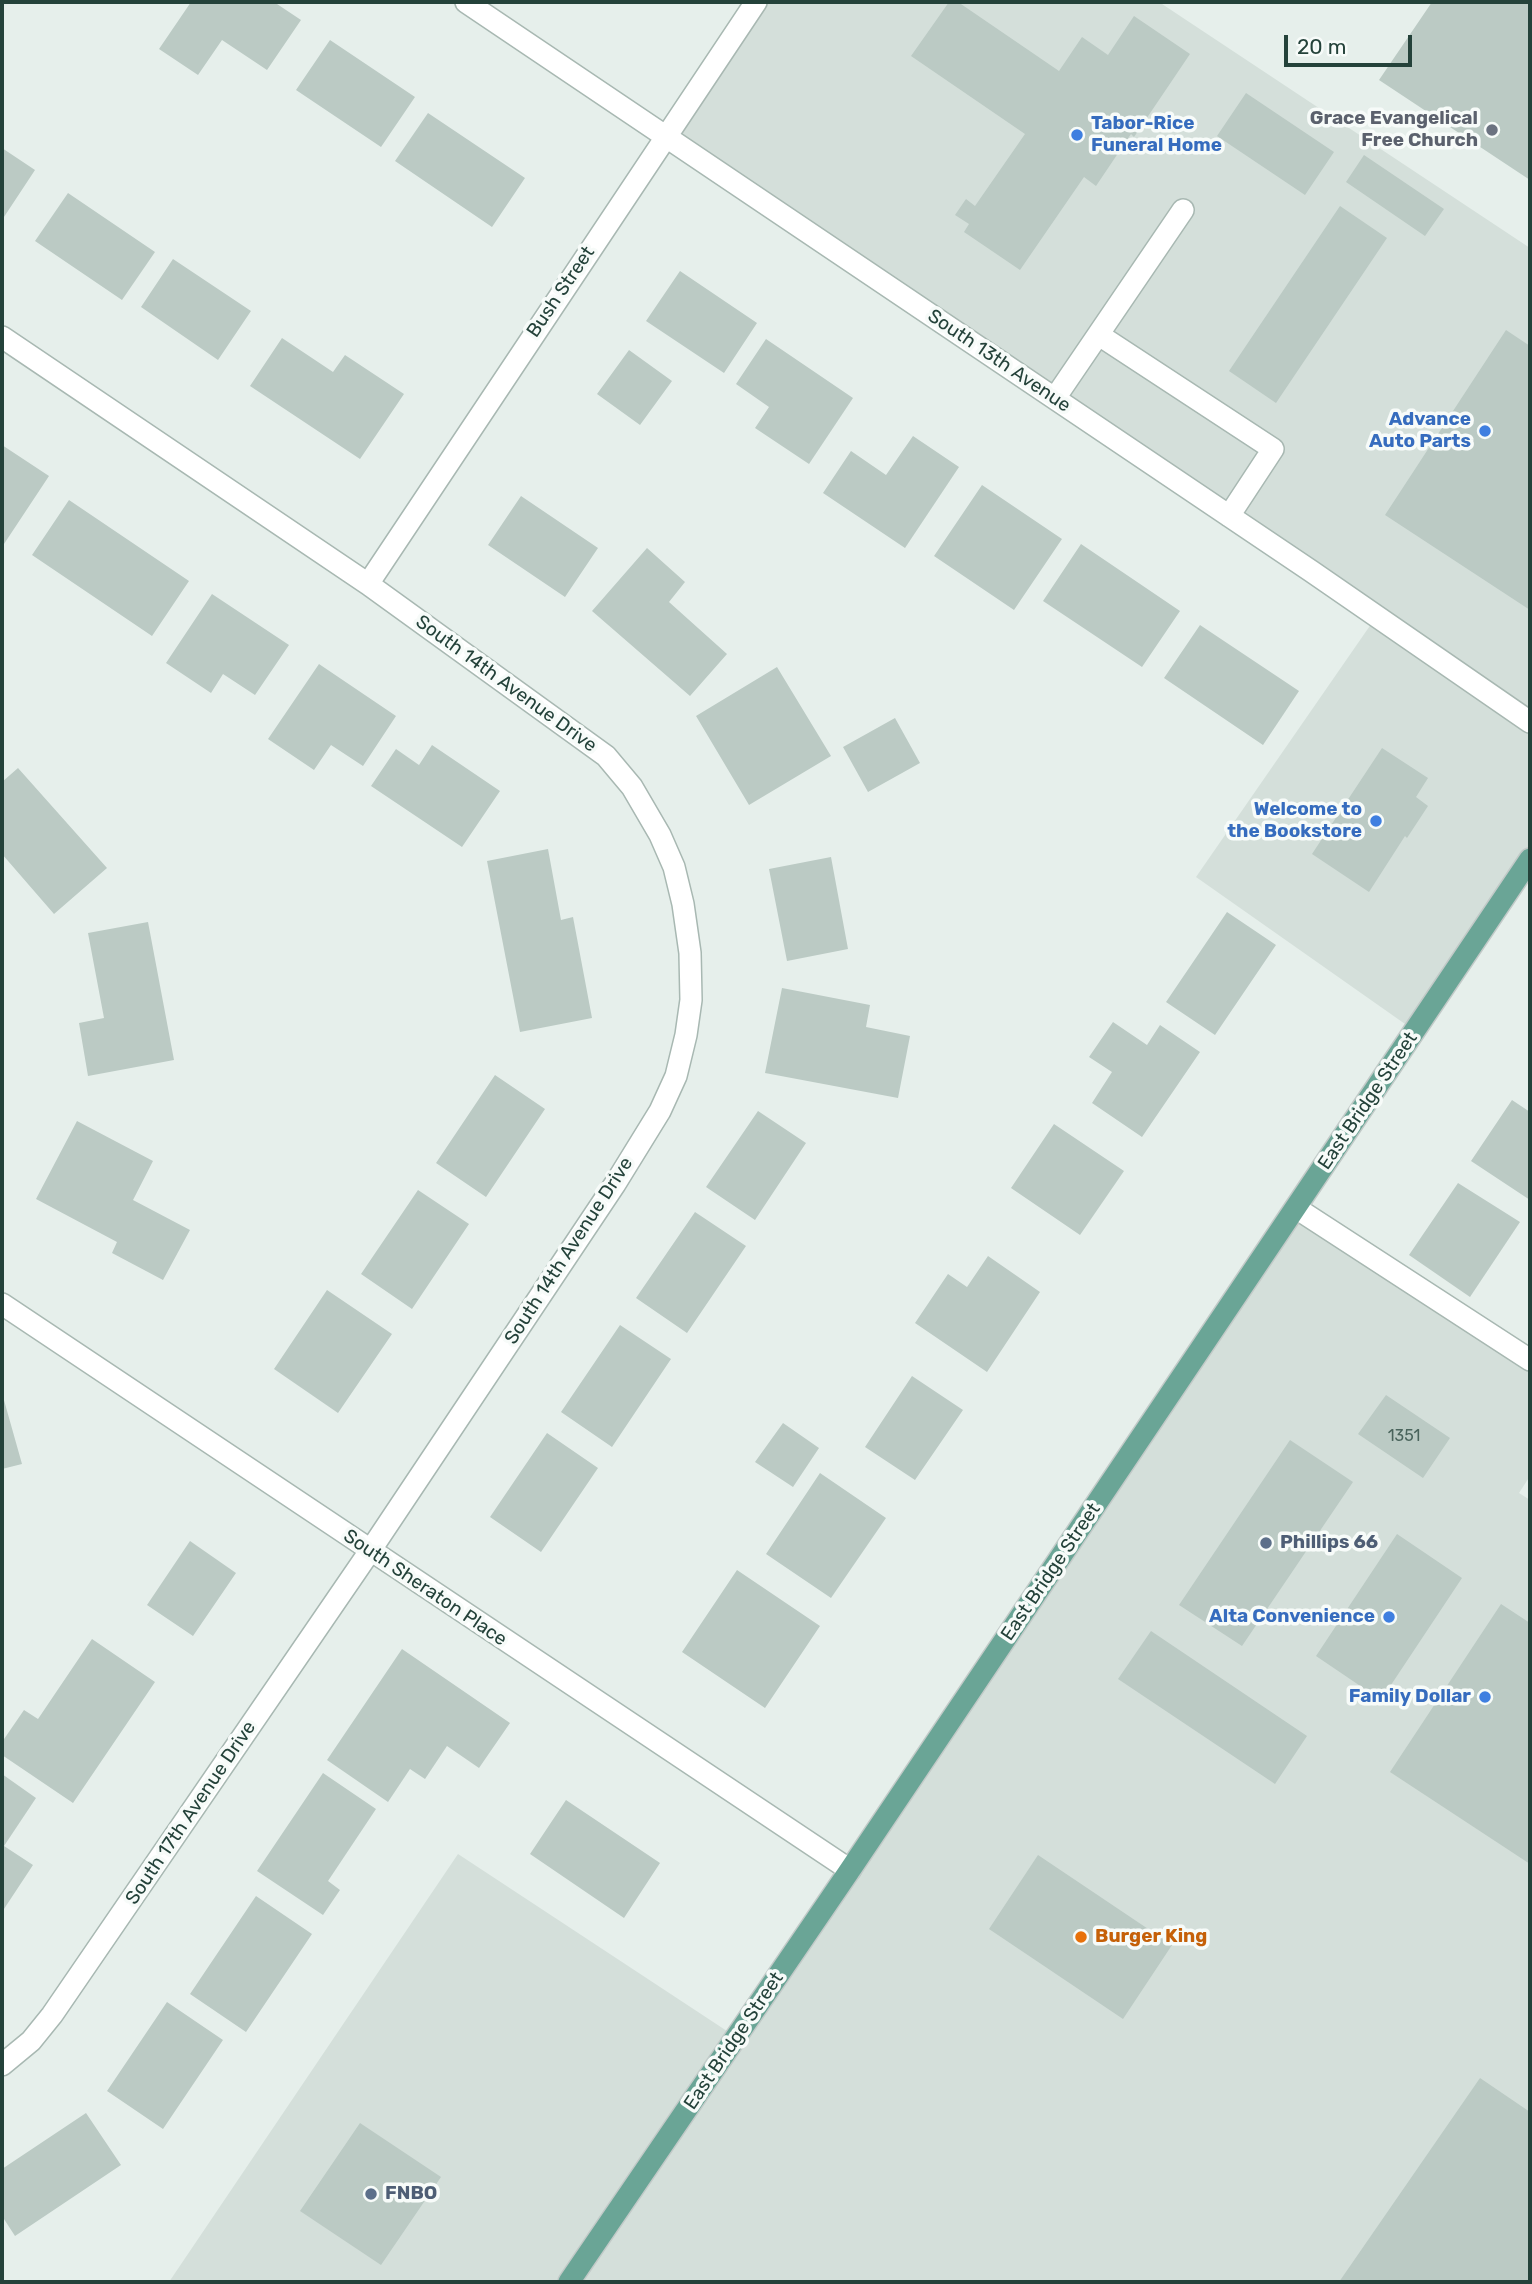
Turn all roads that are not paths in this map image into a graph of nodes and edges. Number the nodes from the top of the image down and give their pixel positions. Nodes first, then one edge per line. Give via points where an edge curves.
1 (466, 2) edge
2 (756, 2) edge
3 (664, 136) junction
4 (1183, 210) dead end
5 (1099, 335) junction
6 (2, 337) edge
7 (1055, 398) junction
8 (1229, 516) junction
9 (368, 584) junction
10 (1530, 722) edge
11 (1530, 859) edge
12 (1296, 1208) junction
13 (2, 1304) edge
14 (1530, 1360) edge
15 (370, 1551) junction
16 (850, 1870) junction
17 (2, 2065) edge
18 (569, 2282) edge

1 - 3 street, South 13th Avenue
2 - 3 street, Bush Street
3 - 7 street, South 13th Avenue
3 - 9 street, Bush Street
4 - 5 street
5 - 7 street
5 - 8 street via 1273,449
6 - 9 street, South 14th Avenue Drive
7 - 8 street, South 13th Avenue
8 - 10 street, South 13th Avenue
9 - 15 street, South 14th Avenue Drive via 588,741 632,787 674,867 690,953 691,1000 676,1076 660,1111
11 - 12 main road, East Bridge Street
12 - 14 street
12 - 16 main road, East Bridge Street
13 - 15 street, South Sheraton Place
15 - 16 street, South Sheraton Place
15 - 17 street, South 17th Avenue Drive via 52,2015 31,2041
16 - 18 main road, East Bridge Street

